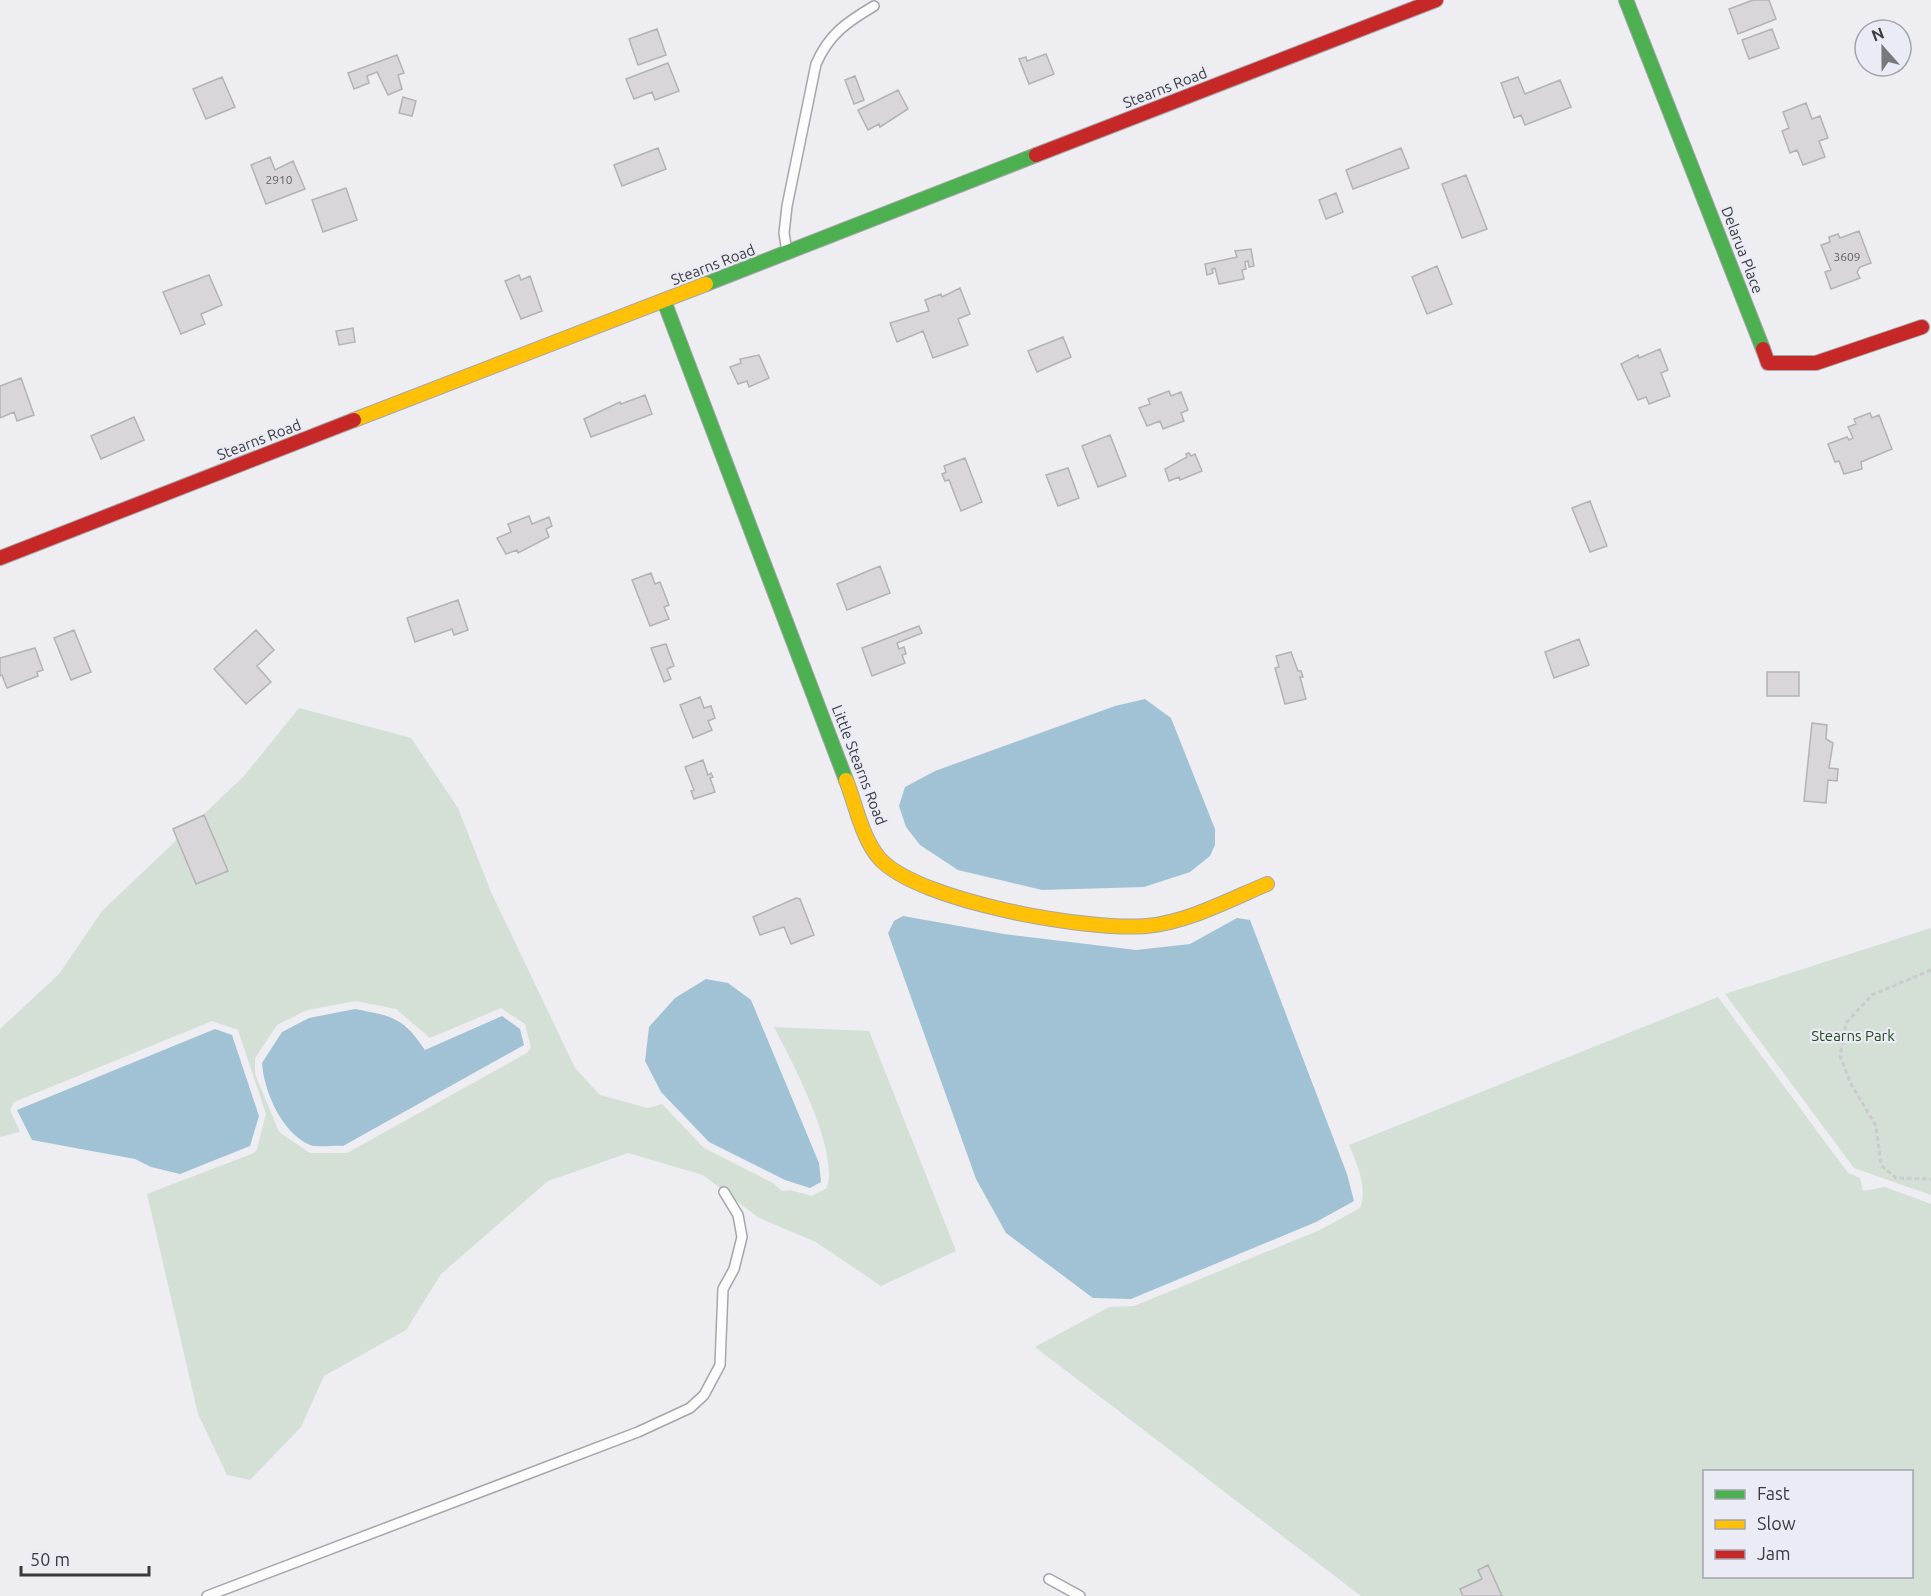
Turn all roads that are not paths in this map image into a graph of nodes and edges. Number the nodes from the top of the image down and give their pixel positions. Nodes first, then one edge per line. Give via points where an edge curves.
1 (1436, 0) edge
2 (1626, 0) edge
3 (874, 6) dead end
4 (787, 254) junction
5 (664, 301) junction
6 (1922, 327) dead end
7 (0, 558) edge
8 (1267, 884) dead end
9 (724, 1192) dead end
10 (1049, 1579) dead end
11 (207, 1596) edge
12 (1080, 1596) edge

1 - 4 street, Stearns Road
2 - 6 street, Delarua Place via 1768,363 1816,363
3 - 4 lane via 842,24 825,44 816,64 787,206
4 - 5 street, Stearns Road
5 - 7 street, Stearns Road
5 - 8 street, Little Stearns Road via 850,789 881,860 892,871 945,896 1110,926 1164,923
9 - 11 lane via 738,1215 742,1237 734,1269 723,1289 720,1365 704,1395 690,1408
10 - 12 lane

